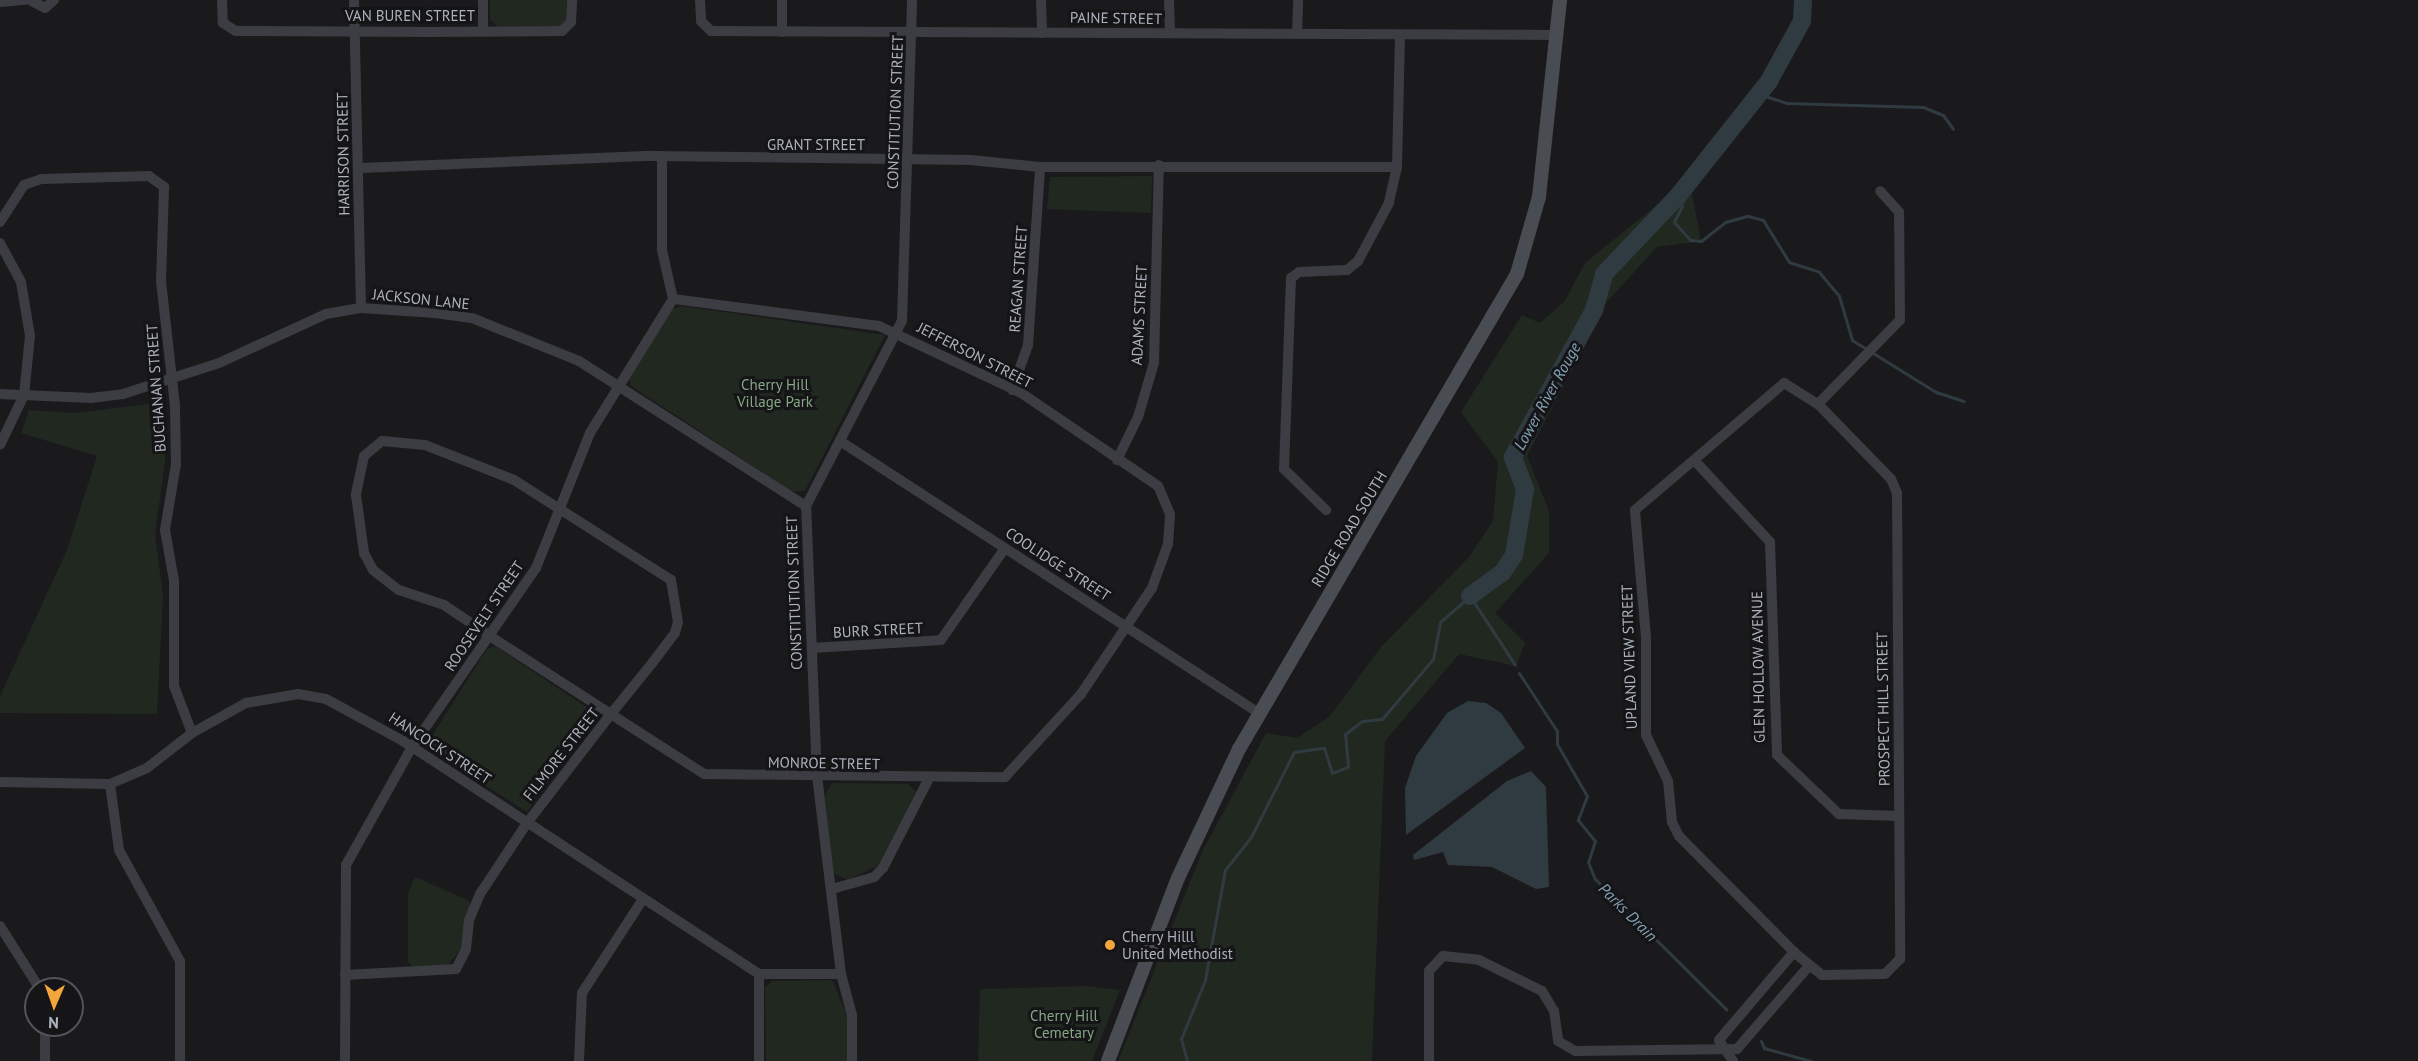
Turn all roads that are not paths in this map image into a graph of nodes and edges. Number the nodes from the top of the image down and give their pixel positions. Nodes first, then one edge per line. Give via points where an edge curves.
1 (27, 0) edge
2 (54, 0) edge
3 (222, 0) edge
4 (354, 0) edge
5 (483, 0) edge
6 (572, 0) edge
7 (700, 0) edge
8 (782, 0) edge
9 (912, 0) edge
10 (1041, 0) edge
11 (1169, 0) edge
12 (1298, 0) edge
13 (1560, 0) edge
14 (0, 2) edge
15 (483, 30) junction
16 (355, 32) junction
17 (782, 32) junction
18 (1042, 33) junction
19 (1170, 33) junction
20 (913, 34) junction
21 (1297, 34) junction
22 (1557, 35) junction
23 (1400, 36) junction
24 (662, 156) junction
25 (909, 159) junction
26 (1159, 165) junction
27 (1040, 167) junction
28 (1397, 167) junction
29 (361, 168) junction
30 (1880, 191) dead end
31 (0, 222) edge
32 (0, 243) edge
33 (673, 299) junction
34 (361, 308) junction
35 (897, 333) junction
36 (173, 381) junction
37 (619, 384) junction
38 (1012, 390) junction
39 (0, 394) edge
40 (24, 395) junction
41 (1818, 404) junction
42 (840, 441) junction
43 (0, 445) edge
44 (1117, 459) junction
45 (1695, 461) junction
46 (806, 506) junction
47 (560, 509) junction
48 (1326, 510) dead end
49 (1005, 548) junction
50 (1126, 626) junction
51 (490, 636) junction
52 (812, 648) junction
53 (1259, 713) junction
54 (611, 714) junction
55 (192, 733) junction
56 (412, 747) junction
57 (817, 777) junction
58 (928, 780) junction
59 (0, 782) edge
60 (110, 784) junction
61 (1899, 816) junction
62 (526, 823) junction
63 (832, 889) junction
64 (643, 898) junction
65 (0, 926) edge
66 (1794, 952) junction
67 (1809, 966) junction
68 (759, 974) junction
69 (841, 974) junction
70 (345, 975) junction
71 (1822, 975) joint
72 (32, 977) edge
73 (45, 1037) edge
74 (1722, 1052) junction
75 (45, 1061) edge
76 (180, 1061) edge
77 (345, 1061) edge
78 (579, 1061) edge
79 (759, 1061) edge
80 (852, 1061) edge
81 (1108, 1061) edge
82 (1429, 1061) edge
83 (1733, 1061) edge

1 - 2 street via 45,8
1 - 14 street
3 - 16 street, VAN BUREN STREET via 225,26 236,32
4 - 16 street, HARRISON STREET
5 - 15 street
6 - 15 street, VAN BUREN STREET via 571,22 562,31
7 - 17 street, PAINE STREET via 701,21 711,31
8 - 17 street
9 - 20 street, CONSTITUTION STREET
10 - 18 street
11 - 19 street
12 - 21 street
13 - 22 main road, RIDGE ROAD SOUTH
15 - 16 street, VAN BUREN STREET
16 - 29 street, HARRISON STREET
17 - 20 street, PAINE STREET
18 - 19 street, PAINE STREET
18 - 20 street, PAINE STREET
19 - 21 street, PAINE STREET
20 - 25 street, CONSTITUTION STREET
21 - 23 street, PAINE STREET
22 - 23 street, PAINE STREET
22 - 53 main road, RIDGE ROAD SOUTH via 1539,197 1517,274
23 - 28 street
24 - 25 street, GRANT STREET
24 - 29 street, GRANT STREET
24 - 33 street via 662,250
25 - 27 street, GRANT STREET
25 - 35 street, CONSTITUTION STREET via 907,262
26 - 27 street, GRANT STREET
26 - 28 street, GRANT STREET
26 - 44 street, ADAMS STREET via 1154,363 1138,417
27 - 38 street, REAGAN STREET via 1028,345
28 - 48 street via 1389,202 1358,261 1347,270 1299,272 1291,278 1284,469
29 - 34 street, HARRISON STREET
30 - 41 street via 1899,212 1900,320
31 - 36 street, BUCHANAN STREET via 24,185 41,179 149,176 160,181 165,233 161,281
32 - 40 street via 21,282 28,312
33 - 35 street, JEFFERSON STREET via 879,326
33 - 37 street, ROOSEVELT STREET
34 - 36 street, JACKSON LANE via 288,328
34 - 37 street, JACKSON LANE via 472,318 579,361
35 - 38 street, JEFFERSON STREET
35 - 42 street, CONSTITUTION STREET
36 - 40 street, JACKSON LANE via 91,398
36 - 55 street, BUCHANAN STREET via 176,465 165,530 174,581 174,686
37 - 46 street, JACKSON LANE
37 - 47 street, ROOSEVELT STREET via 590,434
38 - 44 street, JEFFERSON STREET
39 - 40 street, JACKSON LANE
40 - 43 street
41 - 45 street, UPLAND VIEW STREET via 1795,385 1780,383
41 - 61 street, PROSPECT HILL STREET via 1891,479 1897,493
42 - 46 street, CONSTITUTION STREET
42 - 49 street, COOLIDGE STREET
44 - 50 street, JEFFERSON STREET via 1158,486 1170,514 1162,566
45 - 61 street, GLEN HOLLOW AVENUE via 1770,542 1777,755 1839,814
45 - 66 street, UPLAND VIEW STREET via 1635,510 1646,636 1646,735 1668,781 1672,822 1679,836
46 - 52 street, CONSTITUTION STREET
47 - 51 street, ROOSEVELT STREET via 536,568
47 - 51 street, MONROE STREET via 514,480 425,445 382,441 364,456 356,495 358,522 373,570 399,590 444,605
47 - 54 street, FILMORE STREET via 676,588 675,633
49 - 50 street, COOLIDGE STREET
49 - 52 street, BURR STREET via 941,640
50 - 53 street, COOLIDGE STREET
50 - 58 street, MONROE STREET via 1081,694 1005,777
51 - 54 street, MONROE STREET
51 - 56 street, ROOSEVELT STREET
52 - 57 street, CONSTITUTION STREET
53 - 81 main road, RIDGE ROAD SOUTH via 1178,878
54 - 57 street, MONROE STREET via 704,774
54 - 62 street, FILMORE STREET
55 - 56 street, HANCOCK STREET via 246,703 298,694 349,708
55 - 60 street, HANCOCK STREET via 147,768
56 - 62 street, HANCOCK STREET
56 - 70 street, ROOSEVELT STREET via 346,865
57 - 58 street, MONROE STREET
57 - 63 street, CONSTITUTION STREET
58 - 63 street via 883,868 874,877
59 - 60 street, HANCOCK STREET
60 - 76 street via 119,850 180,961
61 - 71 street, PROSPECT HILL STREET via 1900,959 1885,974
62 - 64 street, HANCOCK STREET
62 - 70 street, FILMORE STREET via 472,910 466,949 456,969
63 - 69 street, CONSTITUTION STREET
64 - 68 street, HANCOCK STREET
64 - 78 street via 582,993
65 - 72 street
66 - 67 street, UPLAND VIEW STREET
66 - 74 street via 1719,1040
67 - 71 street, UPLAND VIEW STREET
67 - 74 street via 1737,1049
68 - 69 street
68 - 79 street
69 - 80 street, CONSTITUTION STREET via 852,1015
70 - 77 street, ROOSEVELT STREET
73 - 75 street
74 - 82 street via 1570,1050 1558,1041 1554,1011 1542,992 1470,957 1438,958 1429,971
74 - 83 street

